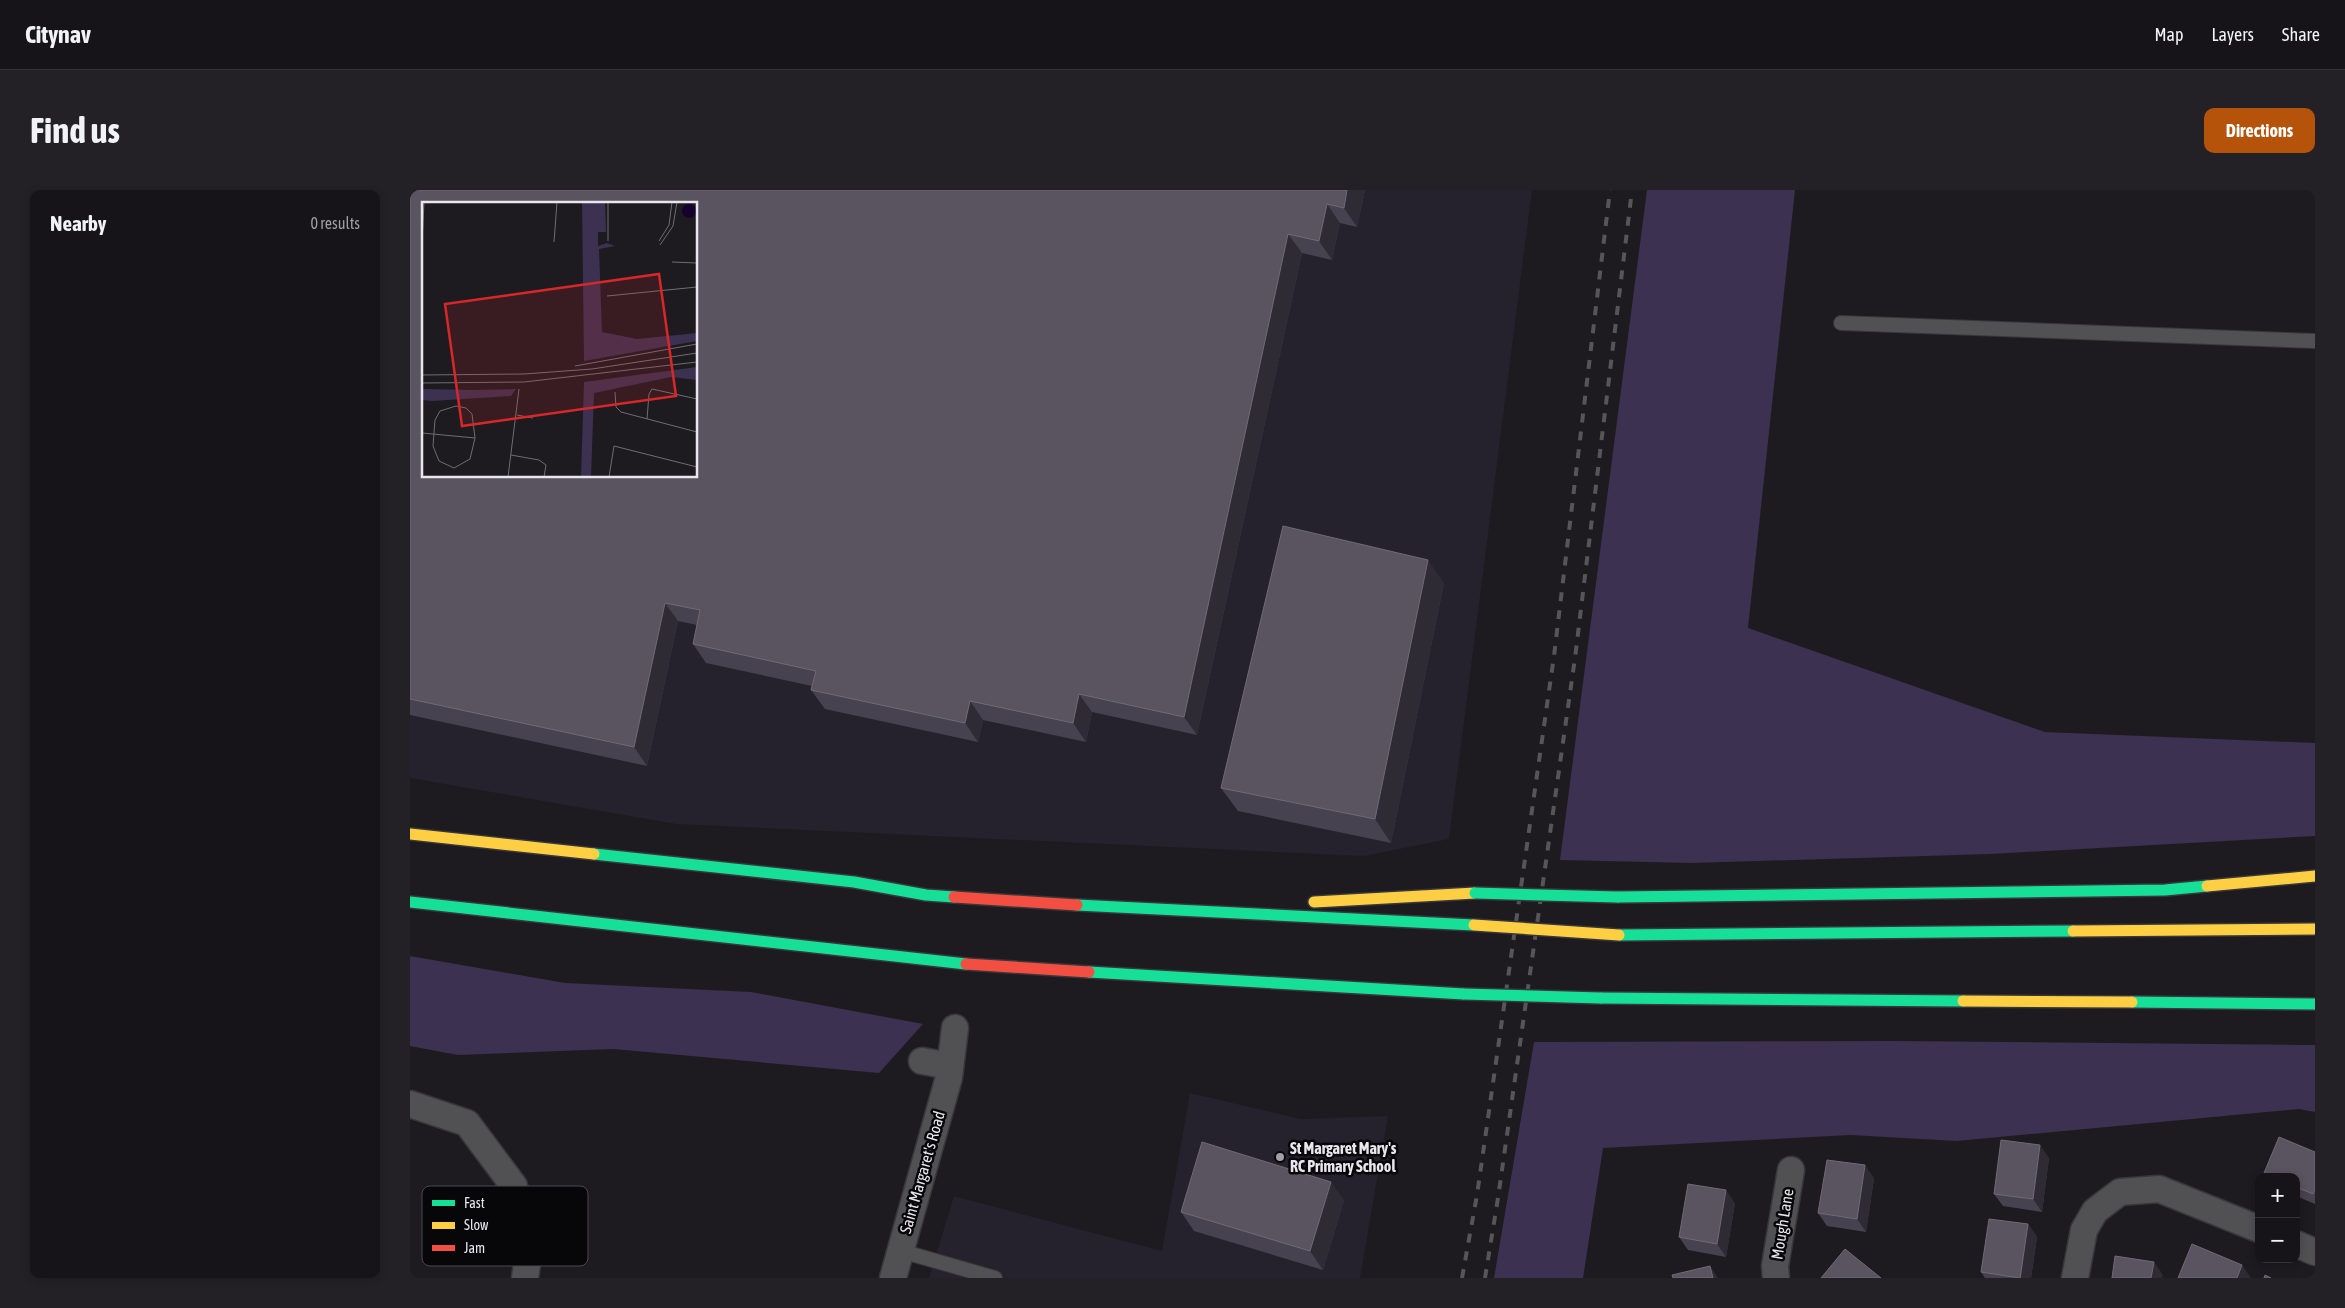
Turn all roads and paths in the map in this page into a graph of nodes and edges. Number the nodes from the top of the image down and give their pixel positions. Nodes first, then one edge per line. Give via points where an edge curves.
1 (1841, 323) dead end
2 (2315, 341) edge
3 (410, 834) edge
4 (2315, 876) edge
5 (410, 902) edge
6 (1307, 903) dead end
7 (1287, 904) dead end
8 (1168, 911) junction
9 (2315, 929) edge
10 (2315, 1004) edge
11 (955, 1028) dead end
12 (922, 1061) dead end
13 (950, 1066) junction
14 (410, 1104) edge
15 (1791, 1170) dead end
16 (514, 1186) edge
17 (2255, 1226) edge
18 (2300, 1246) edge
19 (900, 1251) junction
20 (2315, 1252) edge
21 (893, 1278) edge
22 (995, 1278) edge
23 (1776, 1278) edge
24 (2075, 1278) edge

1 - 2 lane
3 - 8 highway via 854,882 926,895
4 - 6 highway, bridge via 2165,890 1617,897 1475,893
5 - 10 highway, bridge via 928,961 1464,994
7 - 8 highway
8 - 9 highway, bridge via 1619,935
11 - 13 street, Saint Margaret's Road
12 - 13 street
13 - 19 street, Saint Margaret's Road
14 - 16 street via 467,1123
15 - 23 street, Mough Lane via 1775,1266
17 - 24 street via 2159,1189 2120,1192 2095,1211 2084,1230
18 - 20 street
19 - 21 street, Saint Margaret's Road
19 - 22 lane

